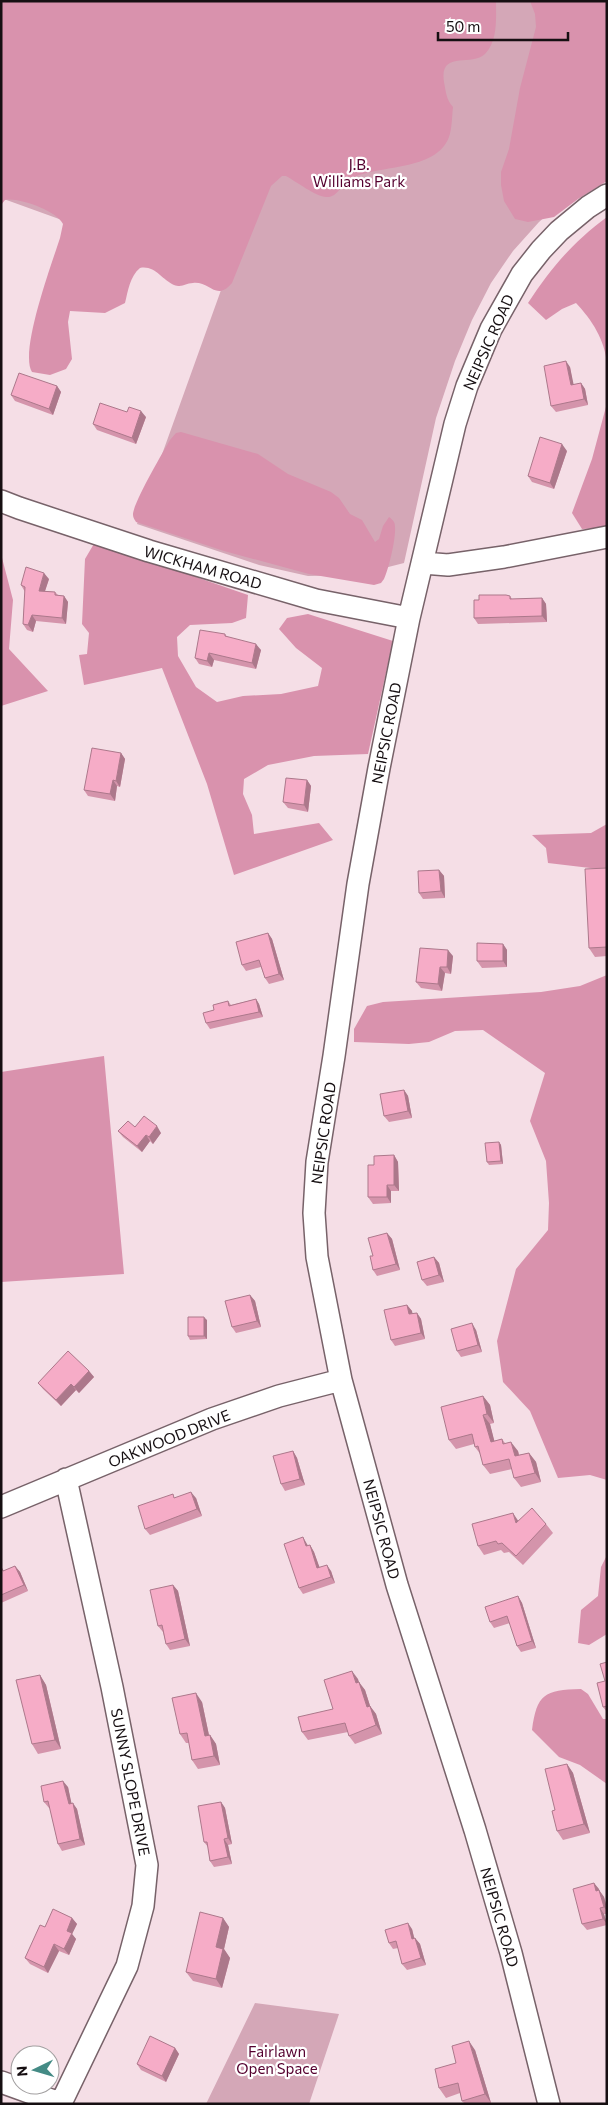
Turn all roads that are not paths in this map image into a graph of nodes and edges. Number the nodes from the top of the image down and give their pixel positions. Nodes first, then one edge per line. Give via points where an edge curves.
1 (607, 195) edge
2 (1, 501) edge
3 (607, 537) edge
4 (423, 563) junction
5 (409, 618) junction
6 (341, 1380) junction
7 (66, 1479) junction
8 (1, 1507) edge
9 (1, 2082) edge
10 (61, 2103) edge
11 (549, 2104) edge

1 - 4 street, NEIPSIC ROAD via 559,231 507,297 467,386
2 - 5 street, WICKHAM ROAD via 149,551 316,600
3 - 4 street via 457,564
4 - 5 street, NEIPSIC ROAD
5 - 6 street, NEIPSIC ROAD via 365,844 317,1162 314,1213 317,1257
6 - 7 street, OAKWOOD DRIVE via 279,1396 212,1419
6 - 11 street, NEIPSIC ROAD via 398,1585 511,1953
7 - 8 street, OAKWOOD DRIVE
7 - 10 street, SUNNY SLOPE DRIVE via 147,1865 143,1906 127,1966
9 - 10 street

